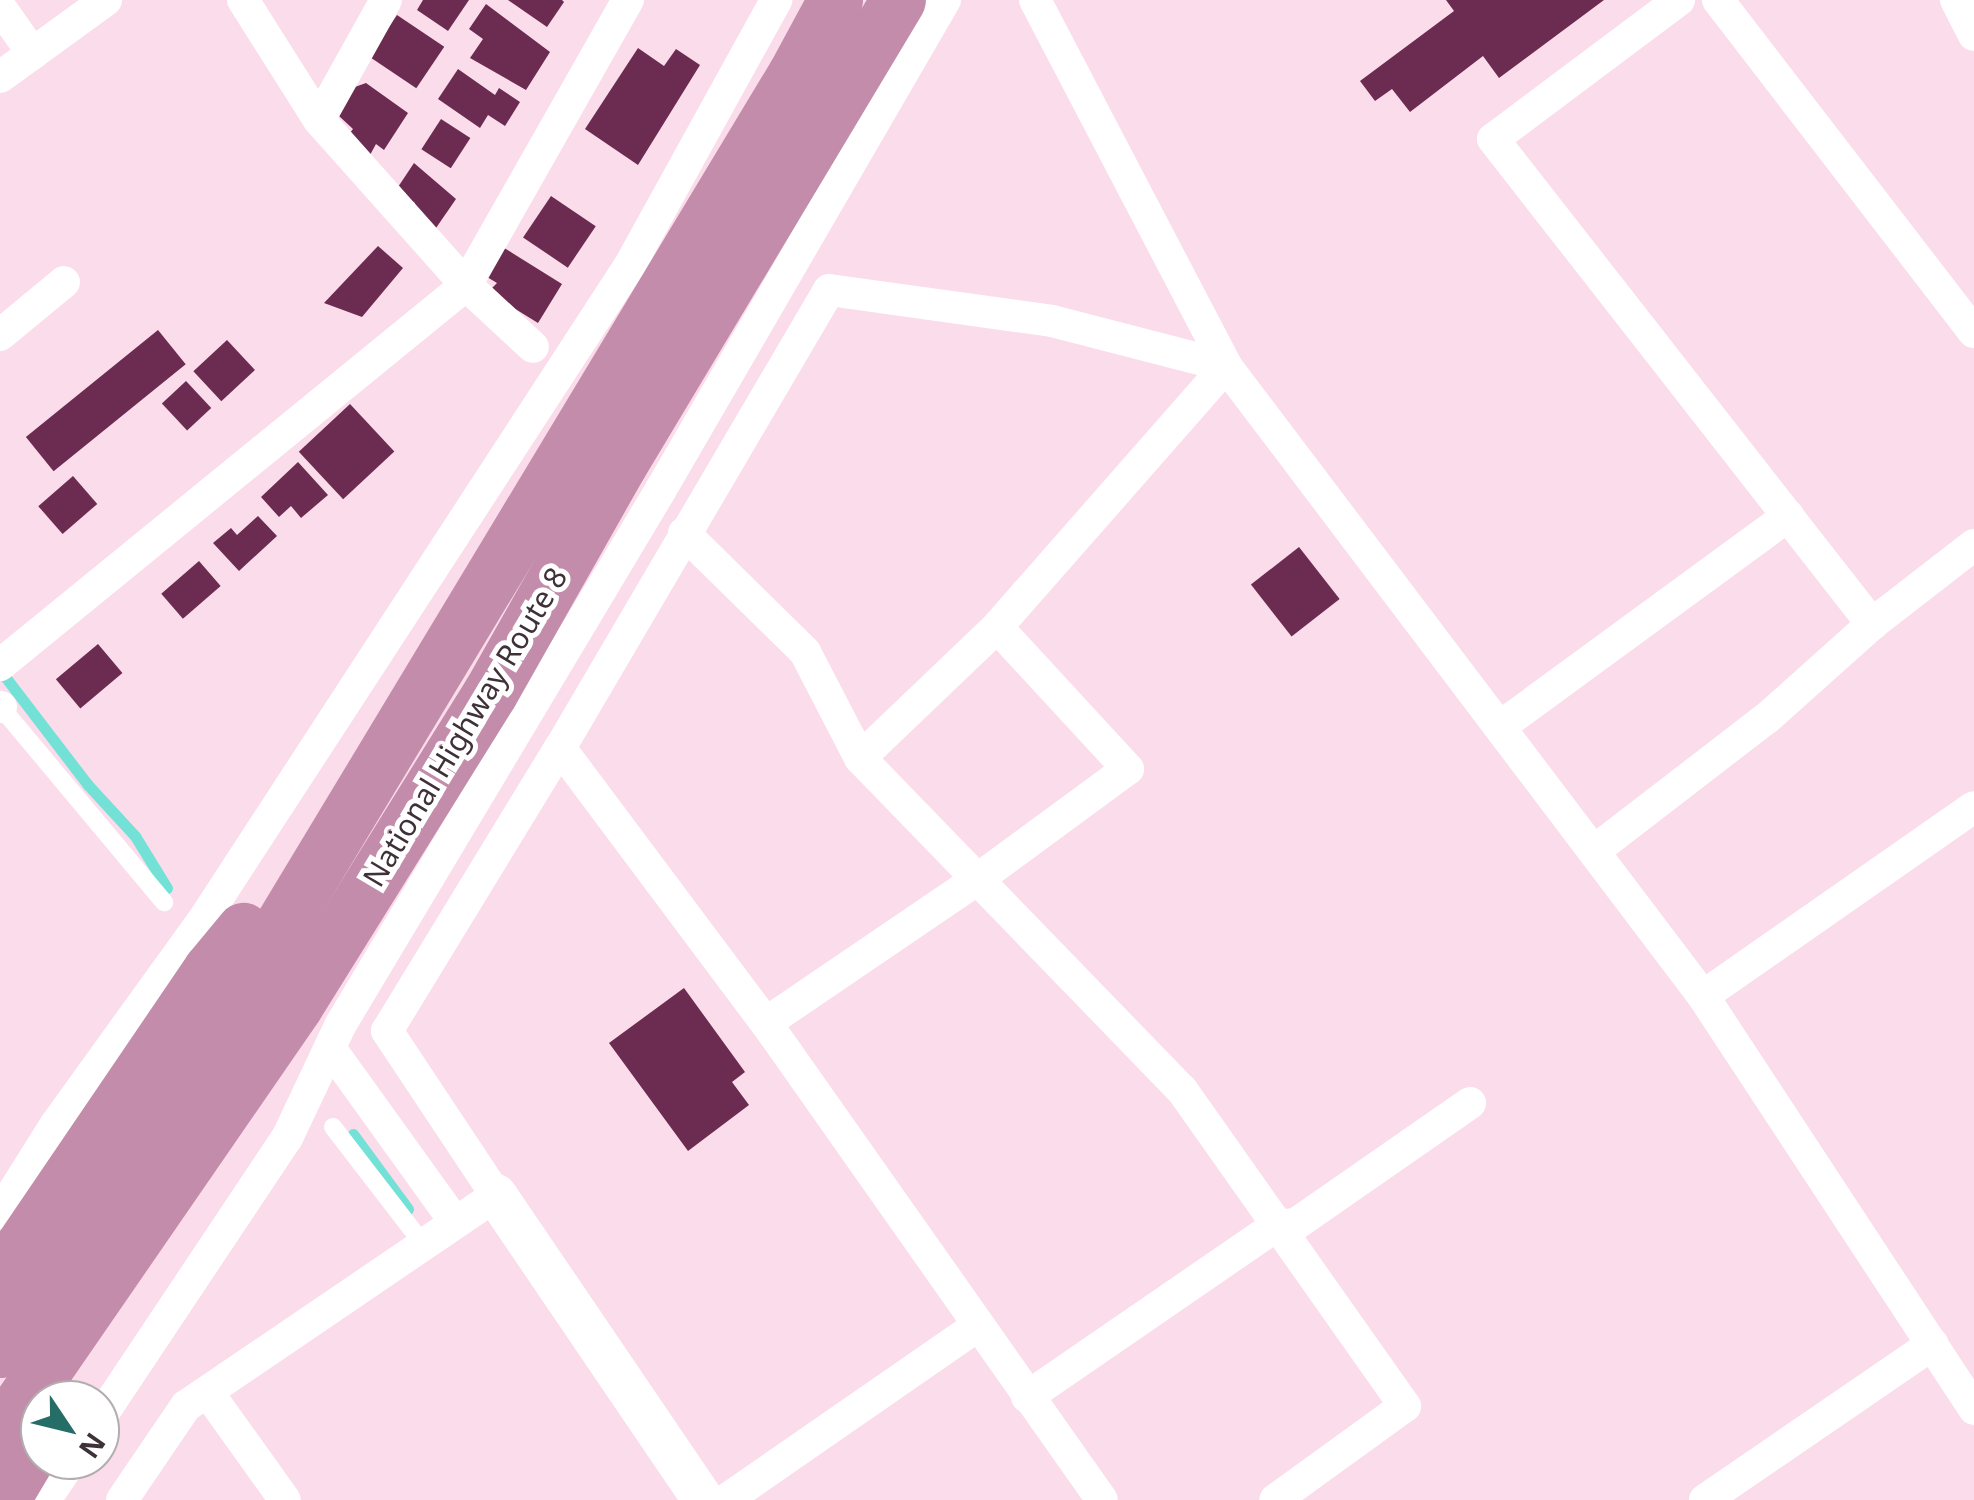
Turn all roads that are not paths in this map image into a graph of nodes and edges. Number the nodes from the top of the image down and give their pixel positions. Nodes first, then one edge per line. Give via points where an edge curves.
1 (106, 0) edge
2 (243, 0) edge
3 (386, 0) edge
4 (628, 0) edge
5 (776, 0) edge
6 (835, 0) edge
7 (898, 0) edge
8 (945, 0) edge
9 (1035, 0) edge
10 (1679, 0) edge
11 (1718, 0) edge
12 (1956, 0) edge
13 (0, 7) edge
14 (1974, 35) edge
15 (33, 54) junction
16 (0, 77) edge
17 (819, 86) junction
18 (319, 120) junction
19 (64, 282) dead end
20 (466, 285) junction
21 (1974, 332) edge
22 (0, 334) edge
23 (533, 347) dead end
24 (1226, 366) junction
25 (1788, 516) junction
26 (684, 534) junction
27 (1974, 545) edge
28 (1872, 624) junction
29 (997, 626) junction
30 (5, 661) edge
31 (432, 680) junction
32 (0, 707) edge
33 (1501, 726) junction
34 (560, 748) junction
35 (860, 758) junction
36 (1974, 807) edge
37 (1594, 851) junction
38 (978, 879) junction
39 (164, 902) dead end
40 (1703, 996) junction
41 (295, 1006) junction
42 (766, 1023) junction
43 (330, 1048) junction
44 (1470, 1103) dead end
45 (333, 1127) dead end
46 (496, 1195) junction
47 (0, 1214) edge
48 (456, 1222) junction
49 (1276, 1226) junction
50 (423, 1244) junction
51 (0, 1278) edge
52 (976, 1327) junction
53 (1933, 1344) junction
54 (0, 1350) edge
55 (73, 1380) edge
56 (120, 1388) edge
57 (209, 1394) junction
58 (1026, 1397) junction
59 (1974, 1409) edge
60 (0, 1434) edge
61 (20, 1470) edge
62 (2, 1500) edge
63 (122, 1500) edge
64 (285, 1500) edge
65 (703, 1500) edge
66 (726, 1500) edge
67 (1102, 1500) edge
68 (1275, 1500) edge
69 (1705, 1500) edge

1 - 15 street
2 - 18 street
3 - 18 street
4 - 20 street
5 - 47 street via 630,265 204,919 56,1124
6 - 17 highway, National Highway Route 8
7 - 17 highway, National Highway Route 8
8 - 43 street
9 - 24 street
10 - 25 street via 1493,138
11 - 21 street
12 - 14 street
13 - 15 street
15 - 16 street
17 - 31 highway, National Highway Route 8
17 - 41 highway, National Highway Route 8 via 490,693
18 - 20 street
19 - 22 street
20 - 23 street
20 - 30 street
24 - 26 street via 1052,321 829,290
24 - 29 street
24 - 33 street
25 - 28 street
25 - 33 street
26 - 34 street
26 - 35 street via 806,652
27 - 28 street
28 - 37 street via 1768,718
29 - 35 street
29 - 38 street via 1128,769
31 - 51 highway via 210,970
31 - 54 highway, National Highway Route 8 via 121,1182
32 - 39 lane
33 - 37 street
34 - 42 street
34 - 46 street via 386,1030
35 - 38 street
36 - 40 street
37 - 40 street
38 - 42 street
38 - 49 street via 1182,1090
40 - 53 street
41 - 55 highway
41 - 60 highway, National Highway Route 8
42 - 52 street
43 - 48 street
43 - 56 street via 287,1138
44 - 49 street via 1296,1224
45 - 50 lane
46 - 48 street
46 - 65 street
48 - 50 street
49 - 58 street
49 - 68 street via 1404,1406
50 - 57 street
52 - 58 street
52 - 66 street
53 - 59 street
53 - 69 street
57 - 63 street via 186,1406
57 - 64 street
58 - 67 street
61 - 62 highway

